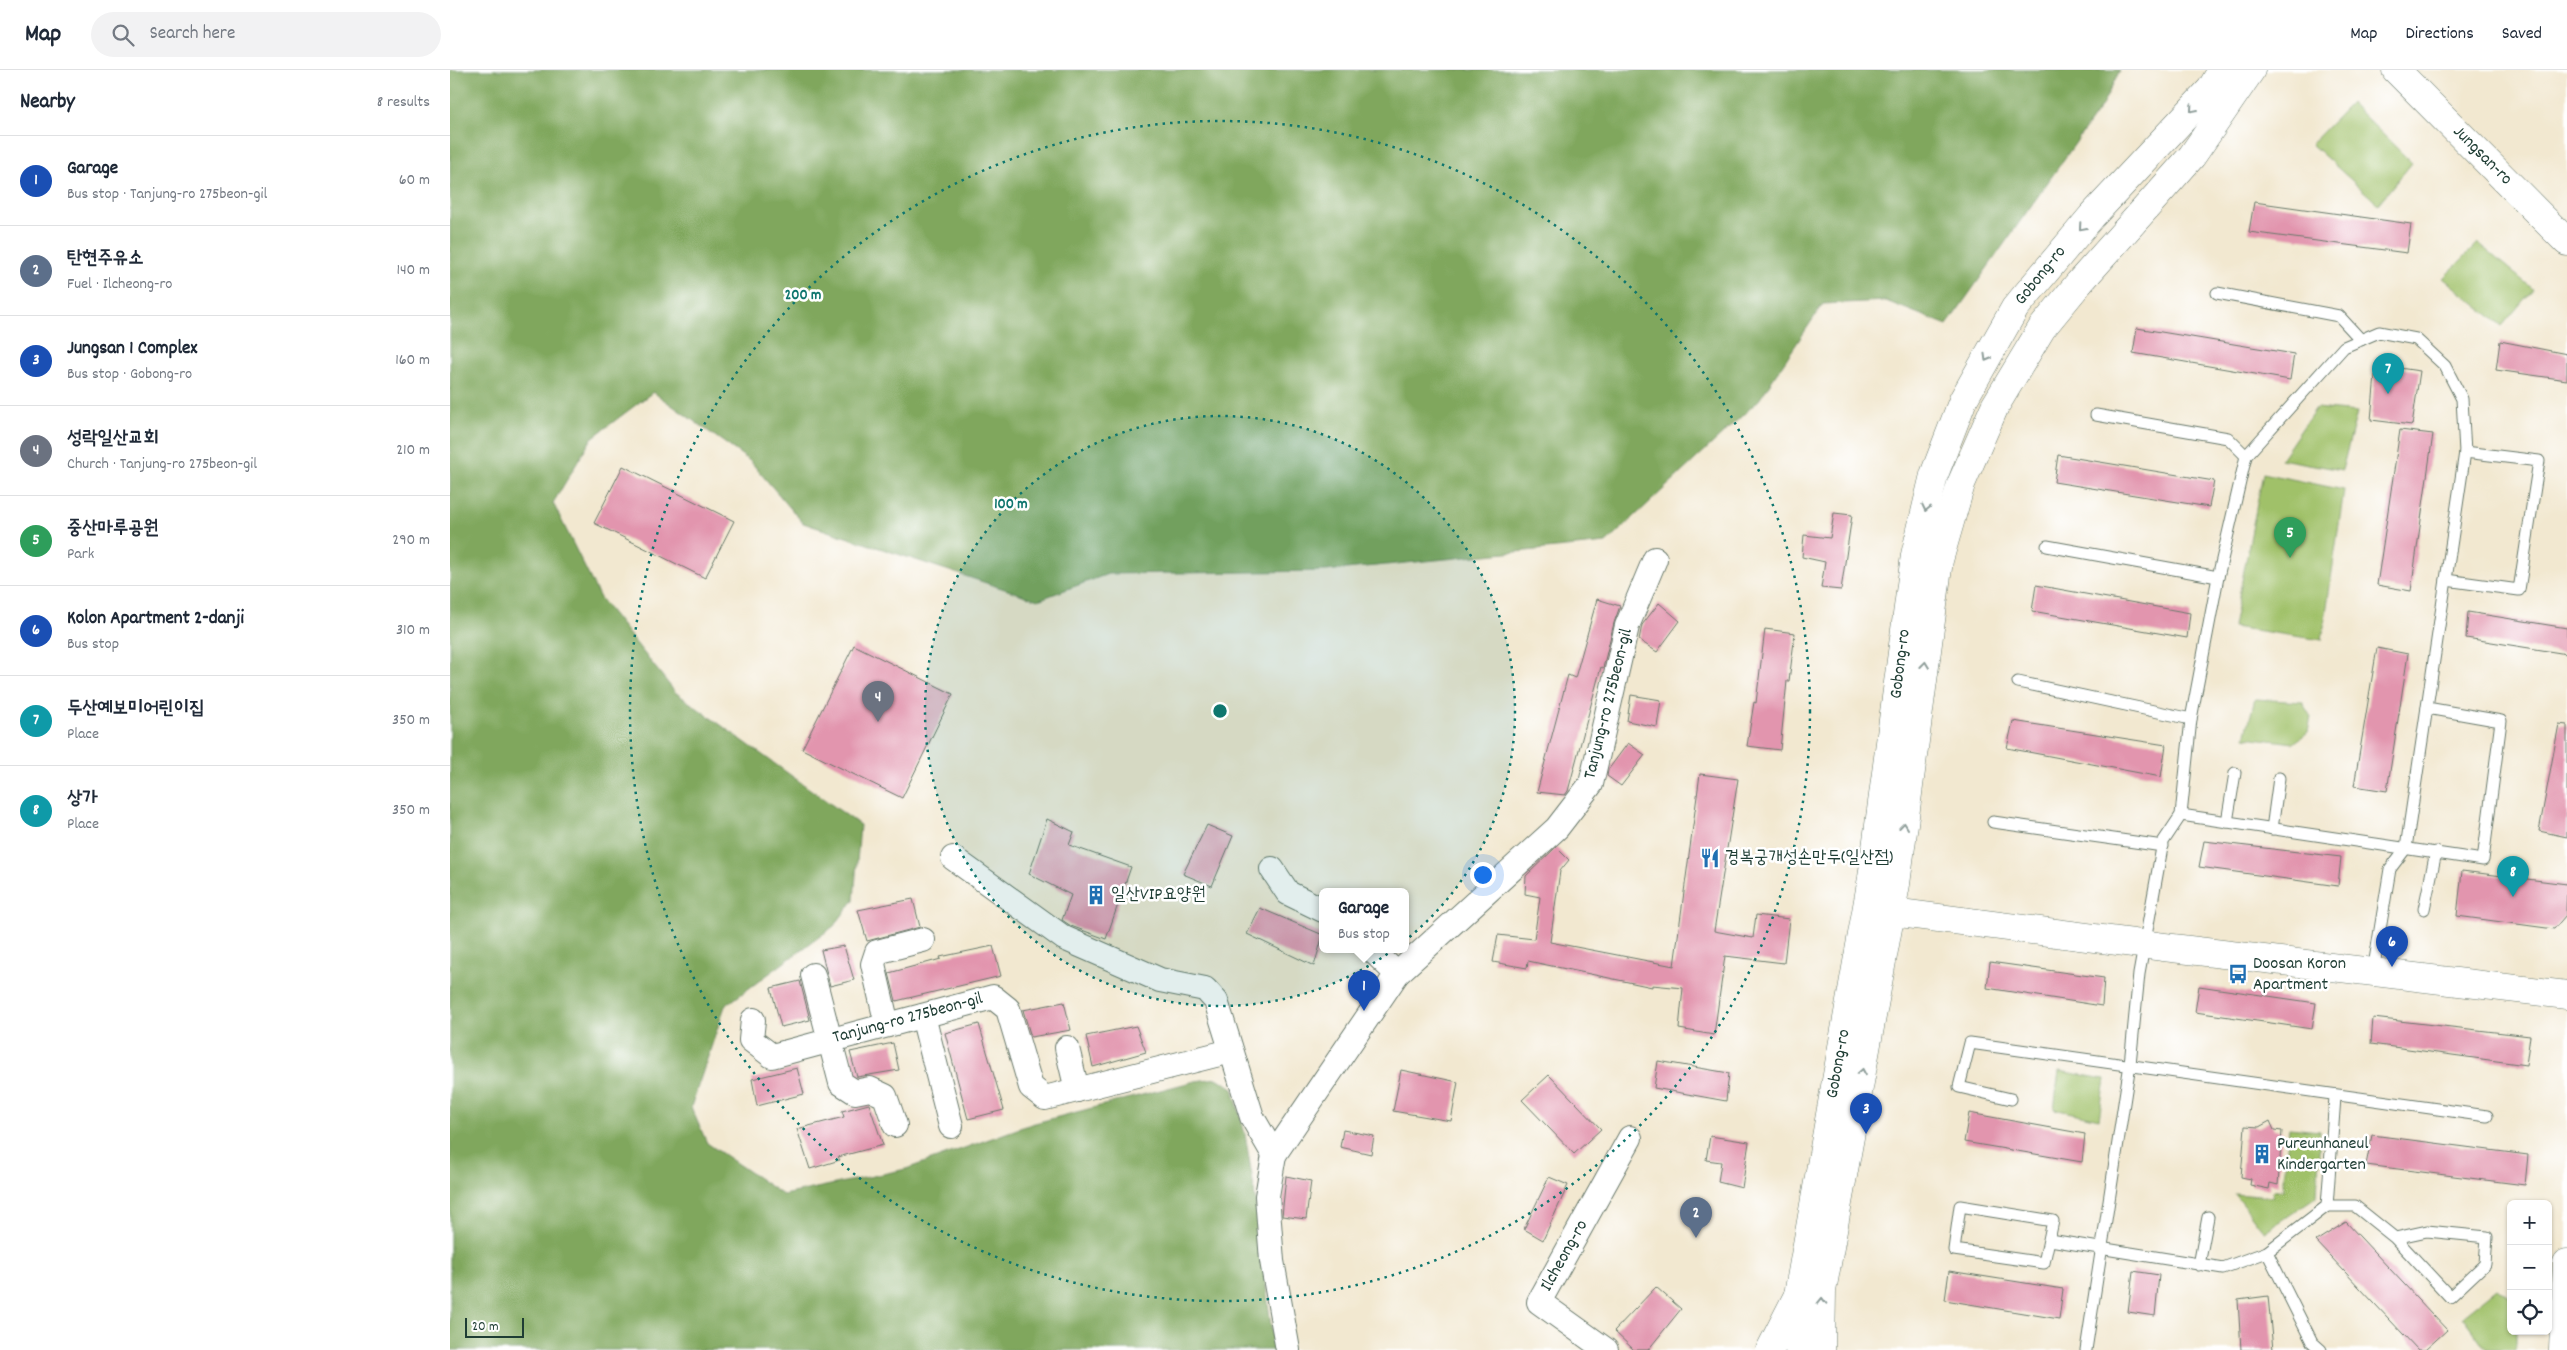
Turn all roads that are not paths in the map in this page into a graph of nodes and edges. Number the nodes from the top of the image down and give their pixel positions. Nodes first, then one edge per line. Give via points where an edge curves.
1 (2222, 70) edge
2 (2251, 70) edge
3 (2396, 70) edge
4 (2567, 242) edge
5 (2216, 292) dead end
6 (2361, 340) junction
7 (2096, 415) dead end
8 (2465, 452) junction
9 (2246, 456) junction
10 (2047, 546) dead end
11 (1655, 559) dead end
12 (2218, 577) junction
13 (2446, 580) junction
14 (2018, 682) dead end
15 (2427, 708) junction
16 (2191, 719) junction
17 (2235, 773) dead end
18 (2279, 778) dead end
19 (2181, 815) junction
20 (1993, 822) dead end
21 (2227, 822) junction
22 (2272, 829) junction
23 (2163, 846) junction
24 (2406, 848) junction
25 (2436, 852) junction
26 (953, 858) dead end
27 (1272, 869) dead end
28 (1319, 908) edge
29 (2424, 909) dead end
30 (1879, 911) junction
31 (922, 940) dead end
32 (2145, 945) junction
33 (1375, 953) edge
34 (2373, 972) junction
35 (1398, 974) junction
36 (813, 975) dead end
37 (2567, 995) edge
38 (923, 1016) junction
39 (753, 1020) dead end
40 (887, 1025) junction
41 (830, 1040) junction
42 (1067, 1048) dead end
43 (1230, 1051) junction
44 (2130, 1064) junction
45 (1077, 1090) junction
46 (2335, 1096) junction
47 (2011, 1099) dead end
48 (2487, 1116) dead end
49 (895, 1125) dead end
50 (952, 1126) dead end
51 (1630, 1138) dead end
52 (1274, 1155) junction
53 (2327, 1206) junction
54 (2208, 1217) dead end
55 (2395, 1238) junction
56 (2050, 1240) junction
57 (2102, 1248) junction
58 (2267, 1252) junction
59 (2567, 1263) edge
60 (2199, 1266) junction
61 (1798, 1295) junction
62 (2315, 1348) edge
63 (1288, 1350) edge
64 (1606, 1350) edge
65 (1770, 1350) edge
66 (1799, 1350) edge
67 (1821, 1350) edge
68 (2086, 1350) edge
69 (2563, 1350) edge

1 -> 30 main road, Gobong-ro via 2211,89 2181,124 2051,262 2015,308 1963,400 1934,476 1915,555
30 -> 2 main road, Gobong-ro via 1896,884 1939,560 1961,484 1995,406 2042,328 2192,156
3 - 4 main road, Jungsan-ro
5 - 6 lane via 2340,316
6 - 8 lane via 2379,332 2416,339 2445,366 2462,399
6 - 9 lane via 2344,347
7 - 9 lane via 2228,438
8 - 13 lane
8 - 13 lane via 2539,461 2519,590
9 - 12 lane
10 - 12 lane
11 - 35 street, Tanjung-ro 275beon-gil via 1627,626 1591,784 1557,828
12 - 16 lane
13 - 15 lane
14 - 16 lane
15 - 24 lane
15 - 25 lane via 2501,721 2483,860
16 - 19 lane
17 - 21 lane
18 - 22 lane
19 - 21 lane
19 - 23 lane
20 - 23 lane
21 - 22 lane
22 - 24 lane
23 - 32 lane
24 - 25 lane
24 - 34 lane via 2390,869
25 - 29 lane
26 - 43 street via 1064,938 1160,980 1205,989 1216,1001
27 - 28 street via 1288,893
30 - 32 main road
30 - 61 main road, Gobong-ro
67 -> 30 main road, Gobong-ro via 1822,1291
31 - 40 street via 877,952 873,964
32 - 34 main road
32 - 44 lane
33 - 35 street
34 - 37 main road
35 - 52 street, Tanjung-ro 275beon-gil
36 - 41 street
38 - 40 street, Tanjung-ro 275beon-gil
38 - 45 street, Tanjung-ro 275beon-gil via 993,997 1008,1009 1031,1087 1045,1098
38 - 50 street
39 - 41 street, Tanjung-ro 275beon-gil via 751,1040 772,1056
40 - 41 street, Tanjung-ro 275beon-gil
41 - 49 street via 841,1083 855,1092 870,1088 886,1096
42 - 45 street
43 - 45 street, Tanjung-ro 275beon-gil
43 - 52 street via 1252,1117
44 - 46 lane
44 - 47 lane via 1970,1043 1960,1087
44 - 57 lane
46 - 48 lane
46 - 53 lane
51 - 64 street, Ilcheong-ro via 1539,1302
52 - 63 street, Tanjung-ro 275beon-gil via 1267,1196 1272,1261
53 - 55 lane via 2355,1206
53 - 58 lane
54 - 60 lane
55 - 55 lane via 2450,1297 2485,1264 2487,1238 2428,1231
56 - 56 lane via 2053,1221 1960,1206 1954,1250 2044,1263
56 - 57 lane
57 - 60 lane
57 - 68 lane
58 - 60 lane via 2223,1268
58 - 62 lane
59 - 69 main road
61 - 65 main road
61 - 66 main road, Gobong-ro

